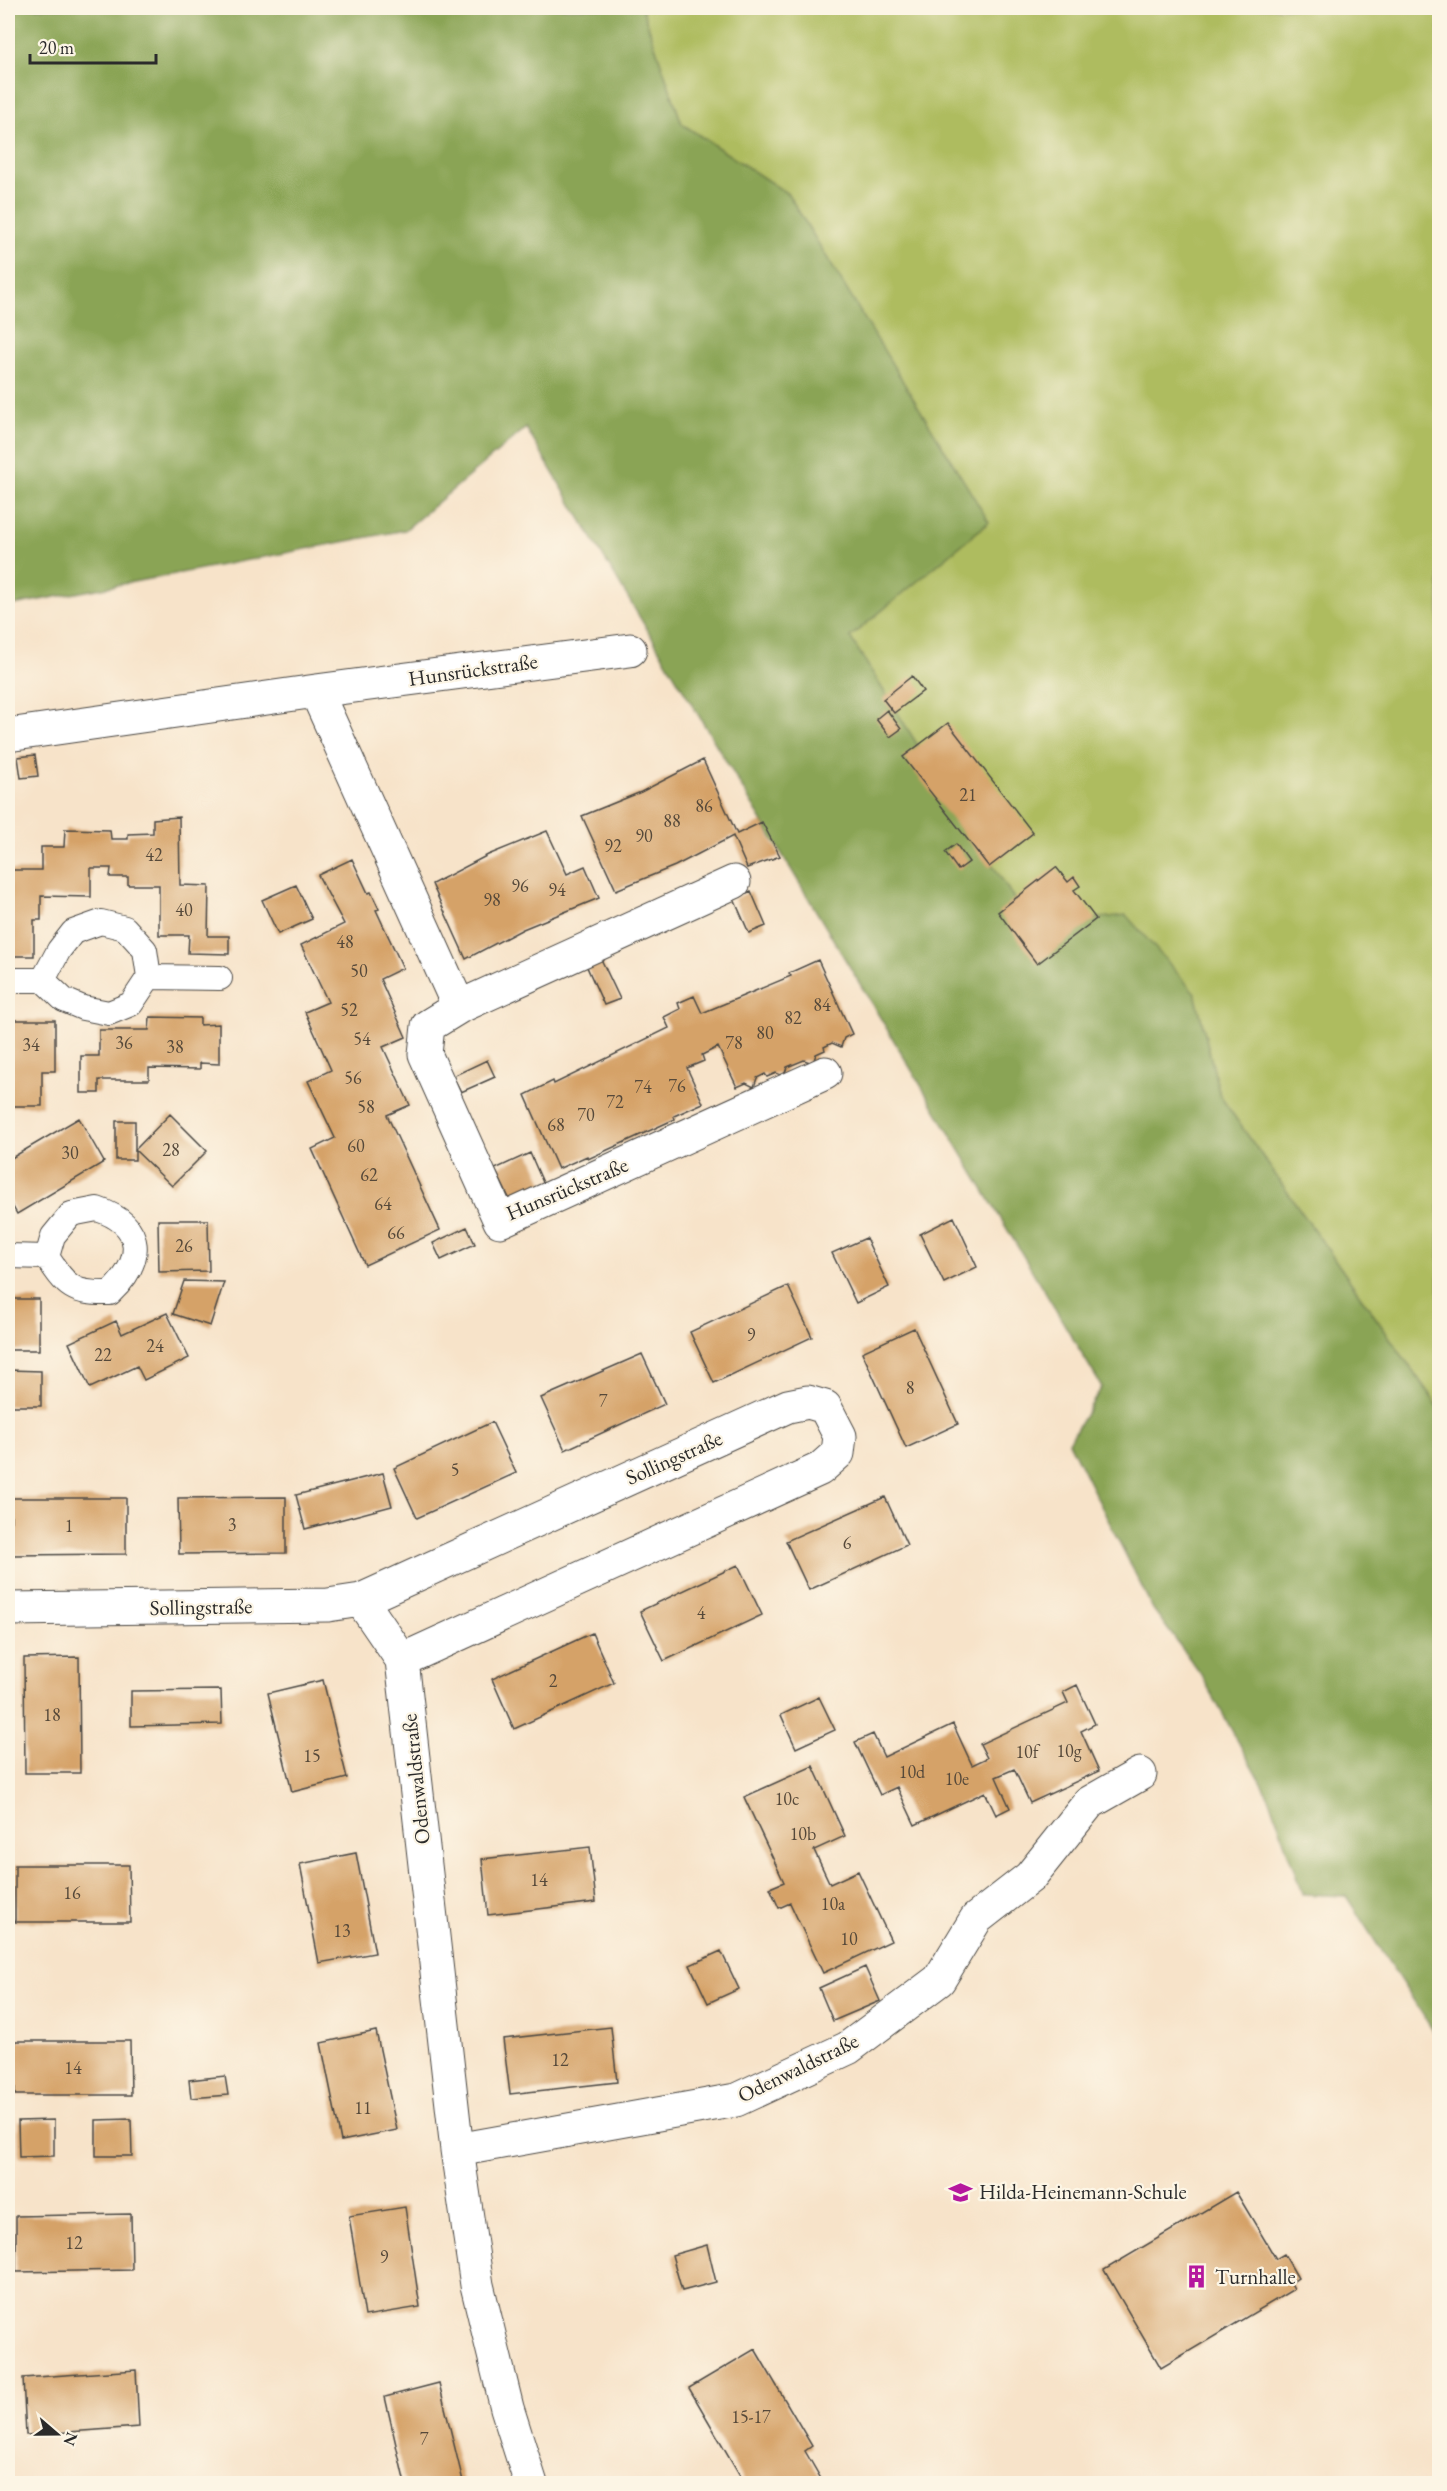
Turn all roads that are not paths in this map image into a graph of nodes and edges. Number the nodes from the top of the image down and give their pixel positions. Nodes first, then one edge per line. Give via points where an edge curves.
1 (630, 650) dead end
2 (316, 691) junction
3 (8, 735) edge
4 (734, 882) dead end
5 (149, 977) junction
6 (220, 978) dead end
7 (8, 980) edge
8 (43, 980) junction
9 (459, 1007) junction
10 (825, 1073) dead end
11 (8, 1256) edge
12 (46, 1257) dead end
13 (362, 1600) junction
14 (8, 1609) edge
15 (402, 1660) junction
16 (1140, 1774) dead end
17 (457, 2150) junction
18 (531, 2484) edge

1 - 2 street, Hunsrückstraße
2 - 3 street, Hunsrückstraße
2 - 9 street
4 - 9 street, Hunsrückstraße
5 - 6 lane
5 - 8 lane via 131,1004 109,1013 64,1000
5 - 8 lane via 145,950 125,928 101,922 73,932
7 - 8 lane
9 - 10 street, Hunsrückstraße via 428,1026 425,1054 500,1221
11 - 12 lane
13 - 14 street, Sollingstraße via 327,1605
13 - 15 street, Odenwaldstraße
13 - 15 street, Sollingstraße via 788,1406 808,1402 825,1407 840,1436 838,1453 820,1469
15 - 17 street, Odenwaldstraße
16 - 17 street, Odenwaldstraße via 1089,1803 1030,1877 976,1919 939,1980 848,2048 736,2100
17 - 18 street, Odenwaldstraße via 477,2285 507,2408

